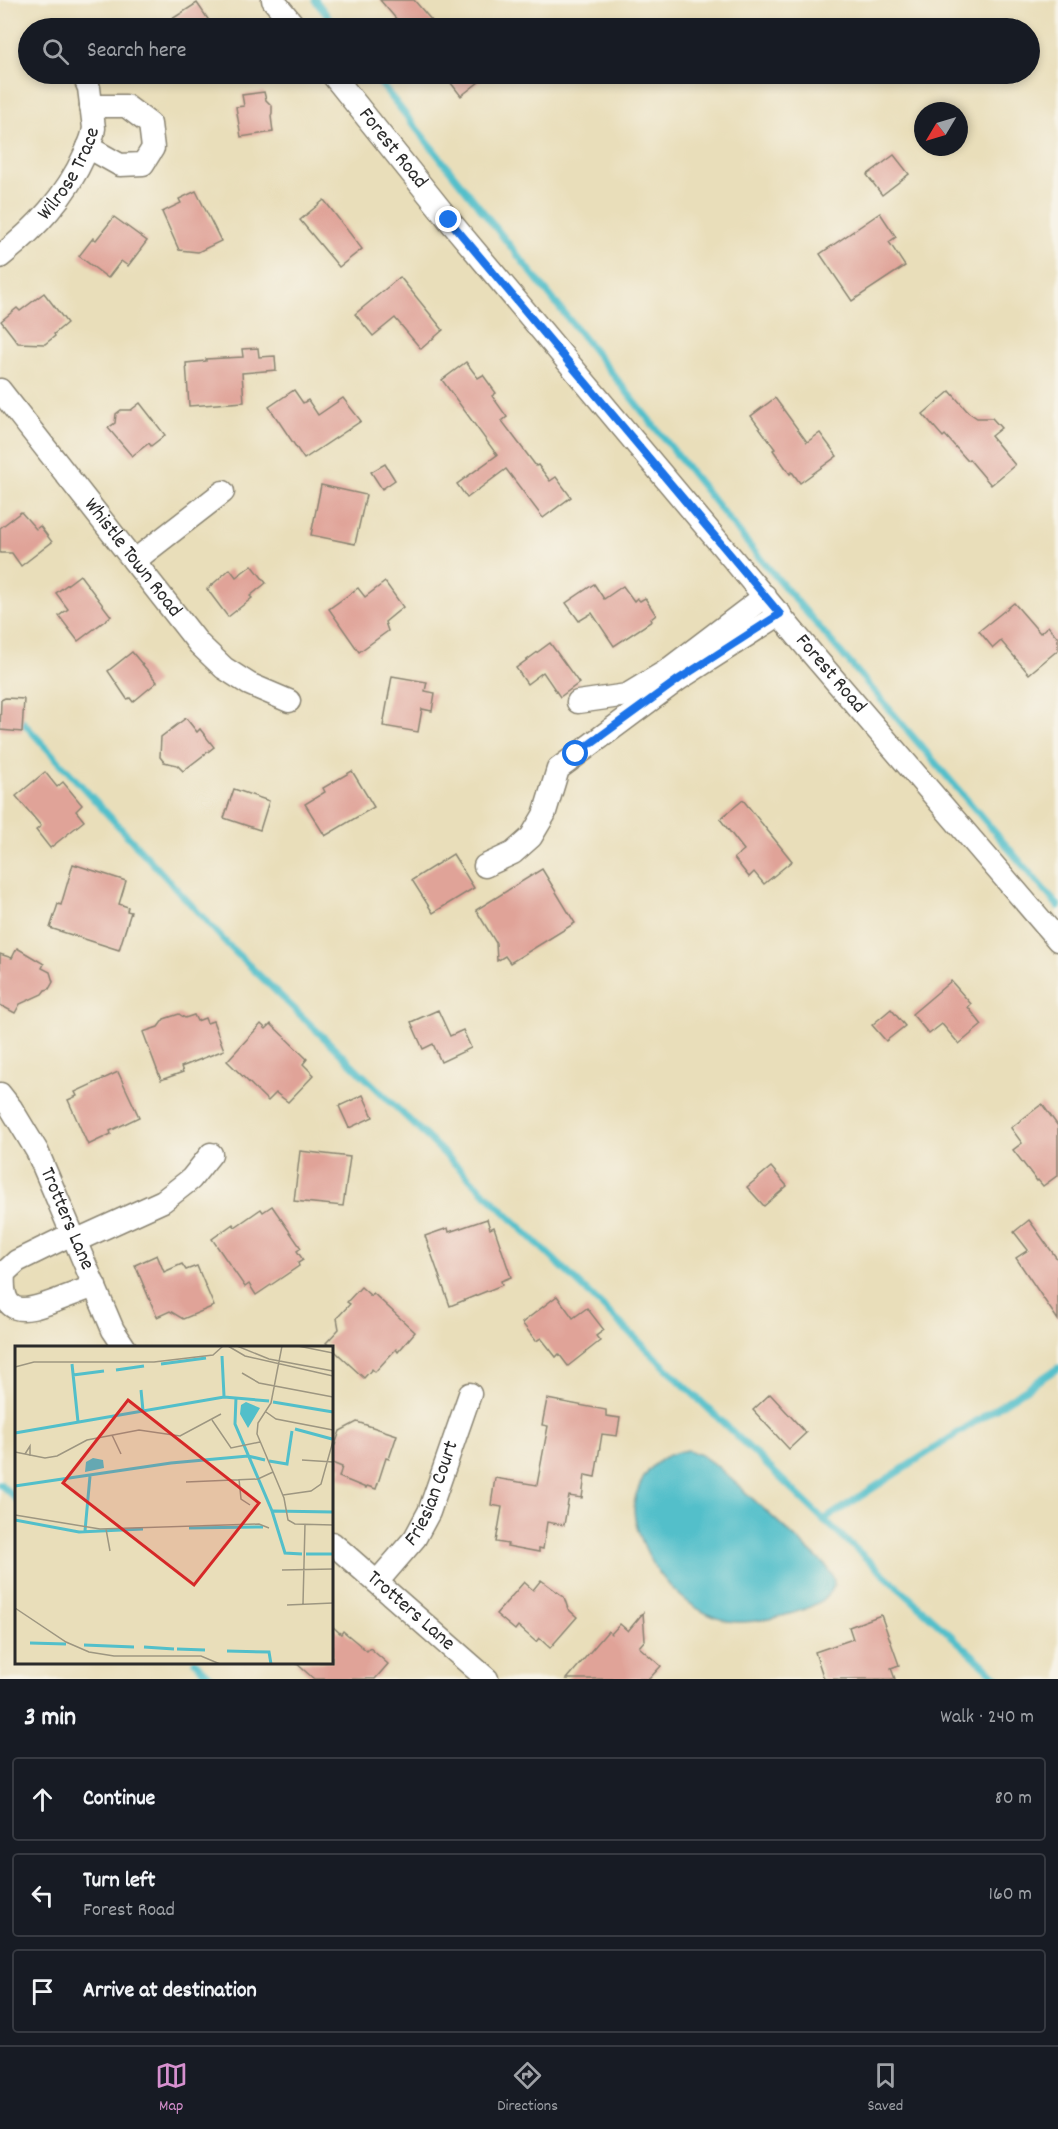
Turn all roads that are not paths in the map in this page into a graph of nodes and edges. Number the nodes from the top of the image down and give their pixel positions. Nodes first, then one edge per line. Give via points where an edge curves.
1 (273, 0) edge
2 (288, 18) edge
3 (87, 84) edge
4 (340, 84) edge
5 (92, 106) junction
6 (88, 147) junction
7 (0, 256) edge
8 (0, 390) edge
9 (223, 492) dead end
10 (134, 561) junction
11 (765, 596) junction
12 (780, 614) junction
13 (289, 701) dead end
14 (578, 702) dead end
15 (485, 866) dead end
16 (1058, 940) edge
17 (0, 1094) edge
18 (211, 1154) dead end
19 (74, 1238) junction
20 (95, 1286) junction
21 (125, 1346) edge
22 (470, 1394) dead end
23 (333, 1544) edge
24 (376, 1582) junction
25 (487, 1679) edge

1 - 2 street
3 - 5 street, Wilrose Trace
4 - 11 street, Forest Road via 449,220
5 - 6 street, Wilrose Trace via 94,128
5 - 6 street via 126,106 150,124 153,148 143,164 120,165
6 - 7 street, Wilrose Trace via 55,205
8 - 10 street, Whistle Town Road
9 - 10 street
10 - 13 street, Whistle Town Road via 199,644 224,668
11 - 12 street, Forest Road
11 - 14 street via 627,696
12 - 15 street via 679,679 558,769 544,815 531,837 513,853
12 - 16 street, Forest Road
17 - 19 street, Trotters Lane via 37,1152
18 - 19 street via 192,1179 163,1201
19 - 20 street, Trotters Lane
19 - 20 street via 17,1260 4,1273 7,1300 16,1309 30,1310
20 - 21 street, Trotters Lane via 113,1330
22 - 24 street, Friesian Court via 429,1512 415,1538
23 - 24 street, Trotters Lane
24 - 25 street, Trotters Lane

